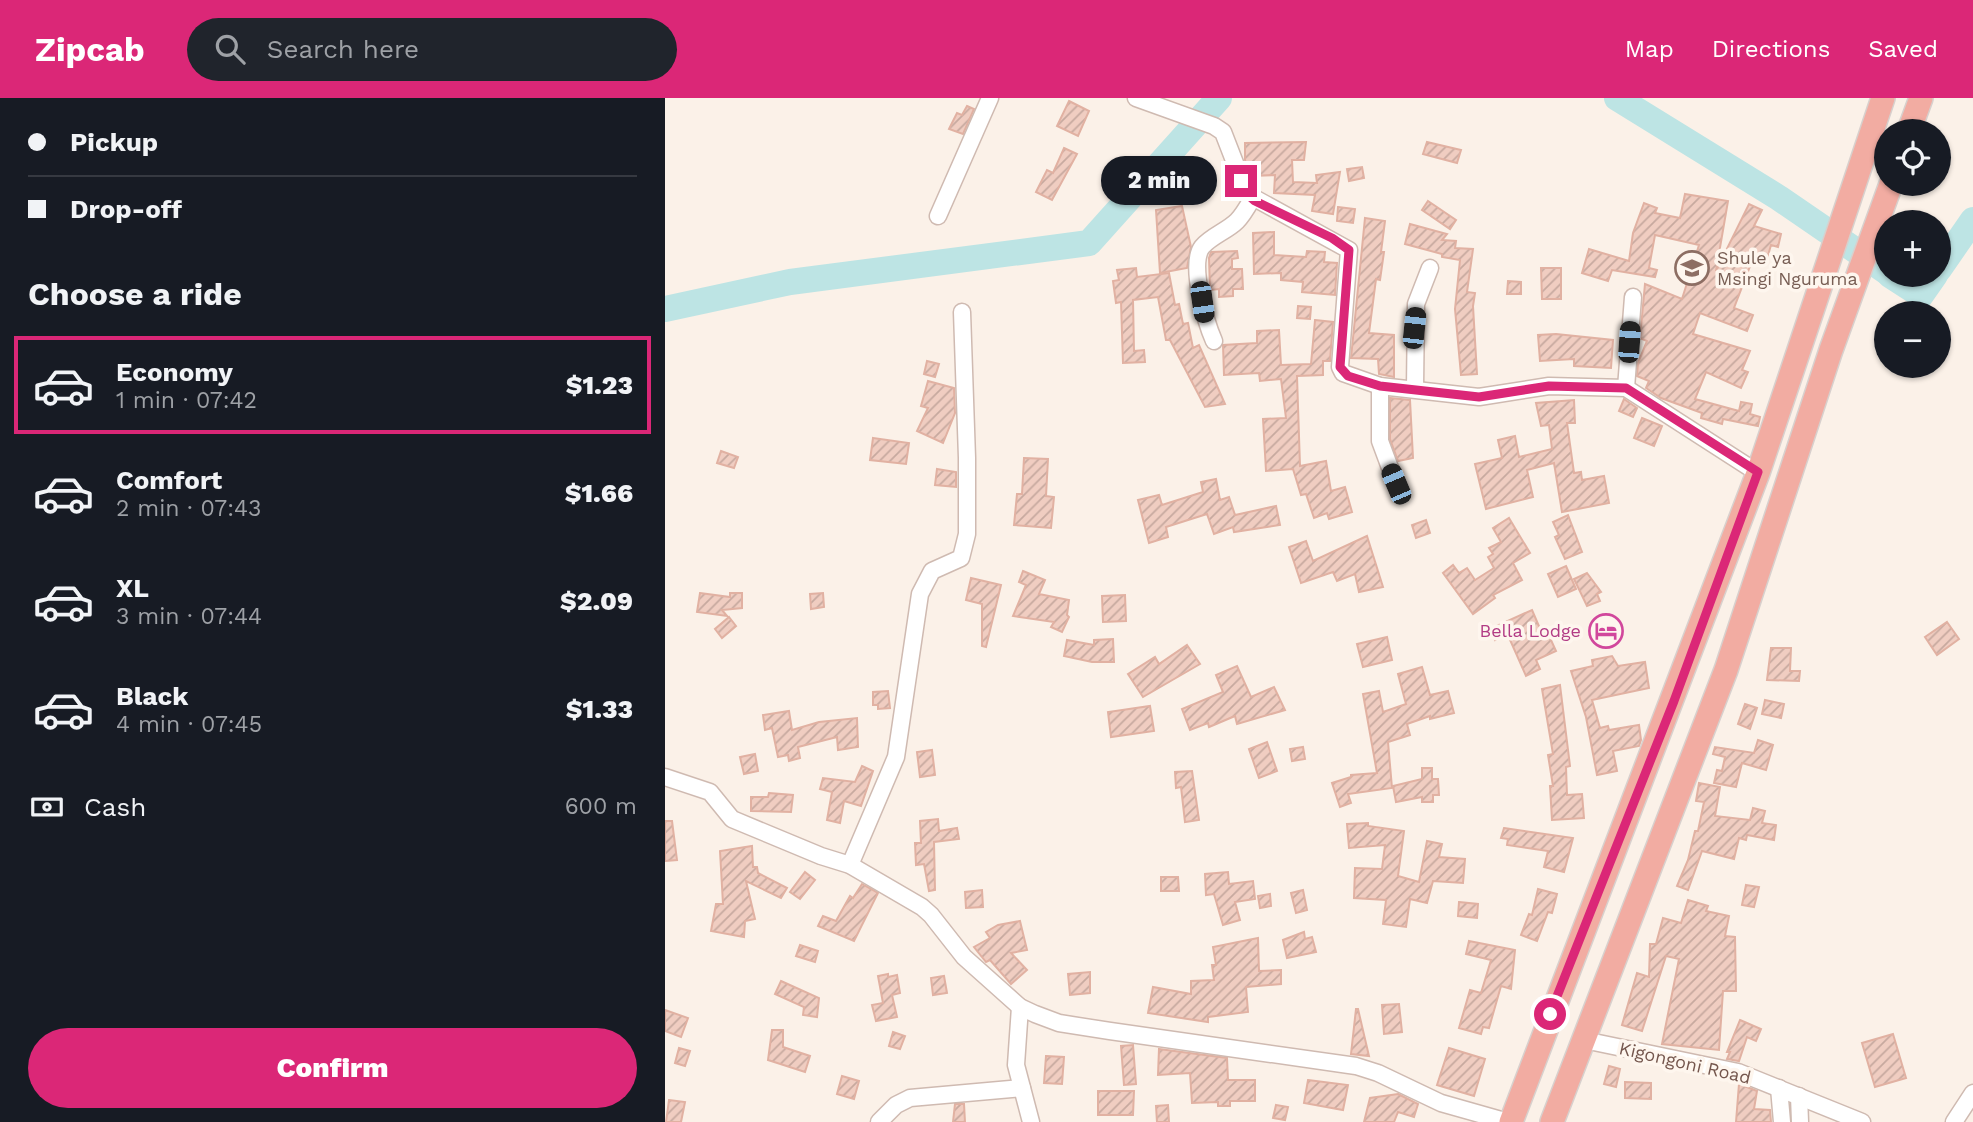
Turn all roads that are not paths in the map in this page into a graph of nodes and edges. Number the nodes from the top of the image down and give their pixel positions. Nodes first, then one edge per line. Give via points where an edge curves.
1 (990, 98) edge
2 (1136, 98) edge
3 (1883, 98) edge
4 (1921, 98) edge
5 (1913, 119) edge
6 (1887, 196) edge
7 (1252, 199) junction
8 (938, 216) dead end
9 (1430, 268) dead end
10 (1633, 297) dead end
11 (962, 312) dead end
12 (1213, 341) dead end
13 (1380, 386) junction
14 (1415, 388) junction
15 (1626, 388) junction
16 (1758, 472) junction
17 (1396, 484) dead end
18 (665, 777) edge
19 (850, 865) junction
20 (1020, 1007) junction
21 (1584, 1040) junction
22 (1022, 1088) junction
23 (1779, 1088) junction
24 (1973, 1093) edge
25 (1799, 1096) junction
26 (879, 1122) edge
27 (1031, 1122) edge
28 (1509, 1122) edge
29 (1552, 1122) edge
30 (1782, 1122) edge
31 (1800, 1122) edge
32 (1862, 1122) edge
33 (1954, 1122) edge

1 - 8 street
2 - 7 street via 1223,132
3 - 16 highway
4 - 5 highway
6 - 21 highway via 1831,349 1726,670
7 - 12 street via 1237,221 1204,244 1199,253 1205,322
7 - 13 street via 1349,250 1340,367 1348,376
9 - 14 street via 1416,304
10 - 15 street
11 - 19 street via 967,410 964,545 961,558 932,571 920,594 896,757
13 - 14 street
13 - 17 street via 1380,441
14 - 15 street via 1479,397 1549,386
15 - 16 street
16 - 28 highway
18 - 19 street via 710,792 732,819
19 - 20 street via 932,915 964,957
20 - 22 street via 1016,1057
20 - 28 street via 1059,1023 1356,1066 1441,1103
21 - 23 street, Kigongoni Road via 1738,1072
21 - 29 highway
22 - 26 street via 909,1097
22 - 27 street
23 - 25 street, Kigongoni Road
23 - 30 street
24 - 33 street
25 - 31 street
25 - 32 street, Kigongoni Road

